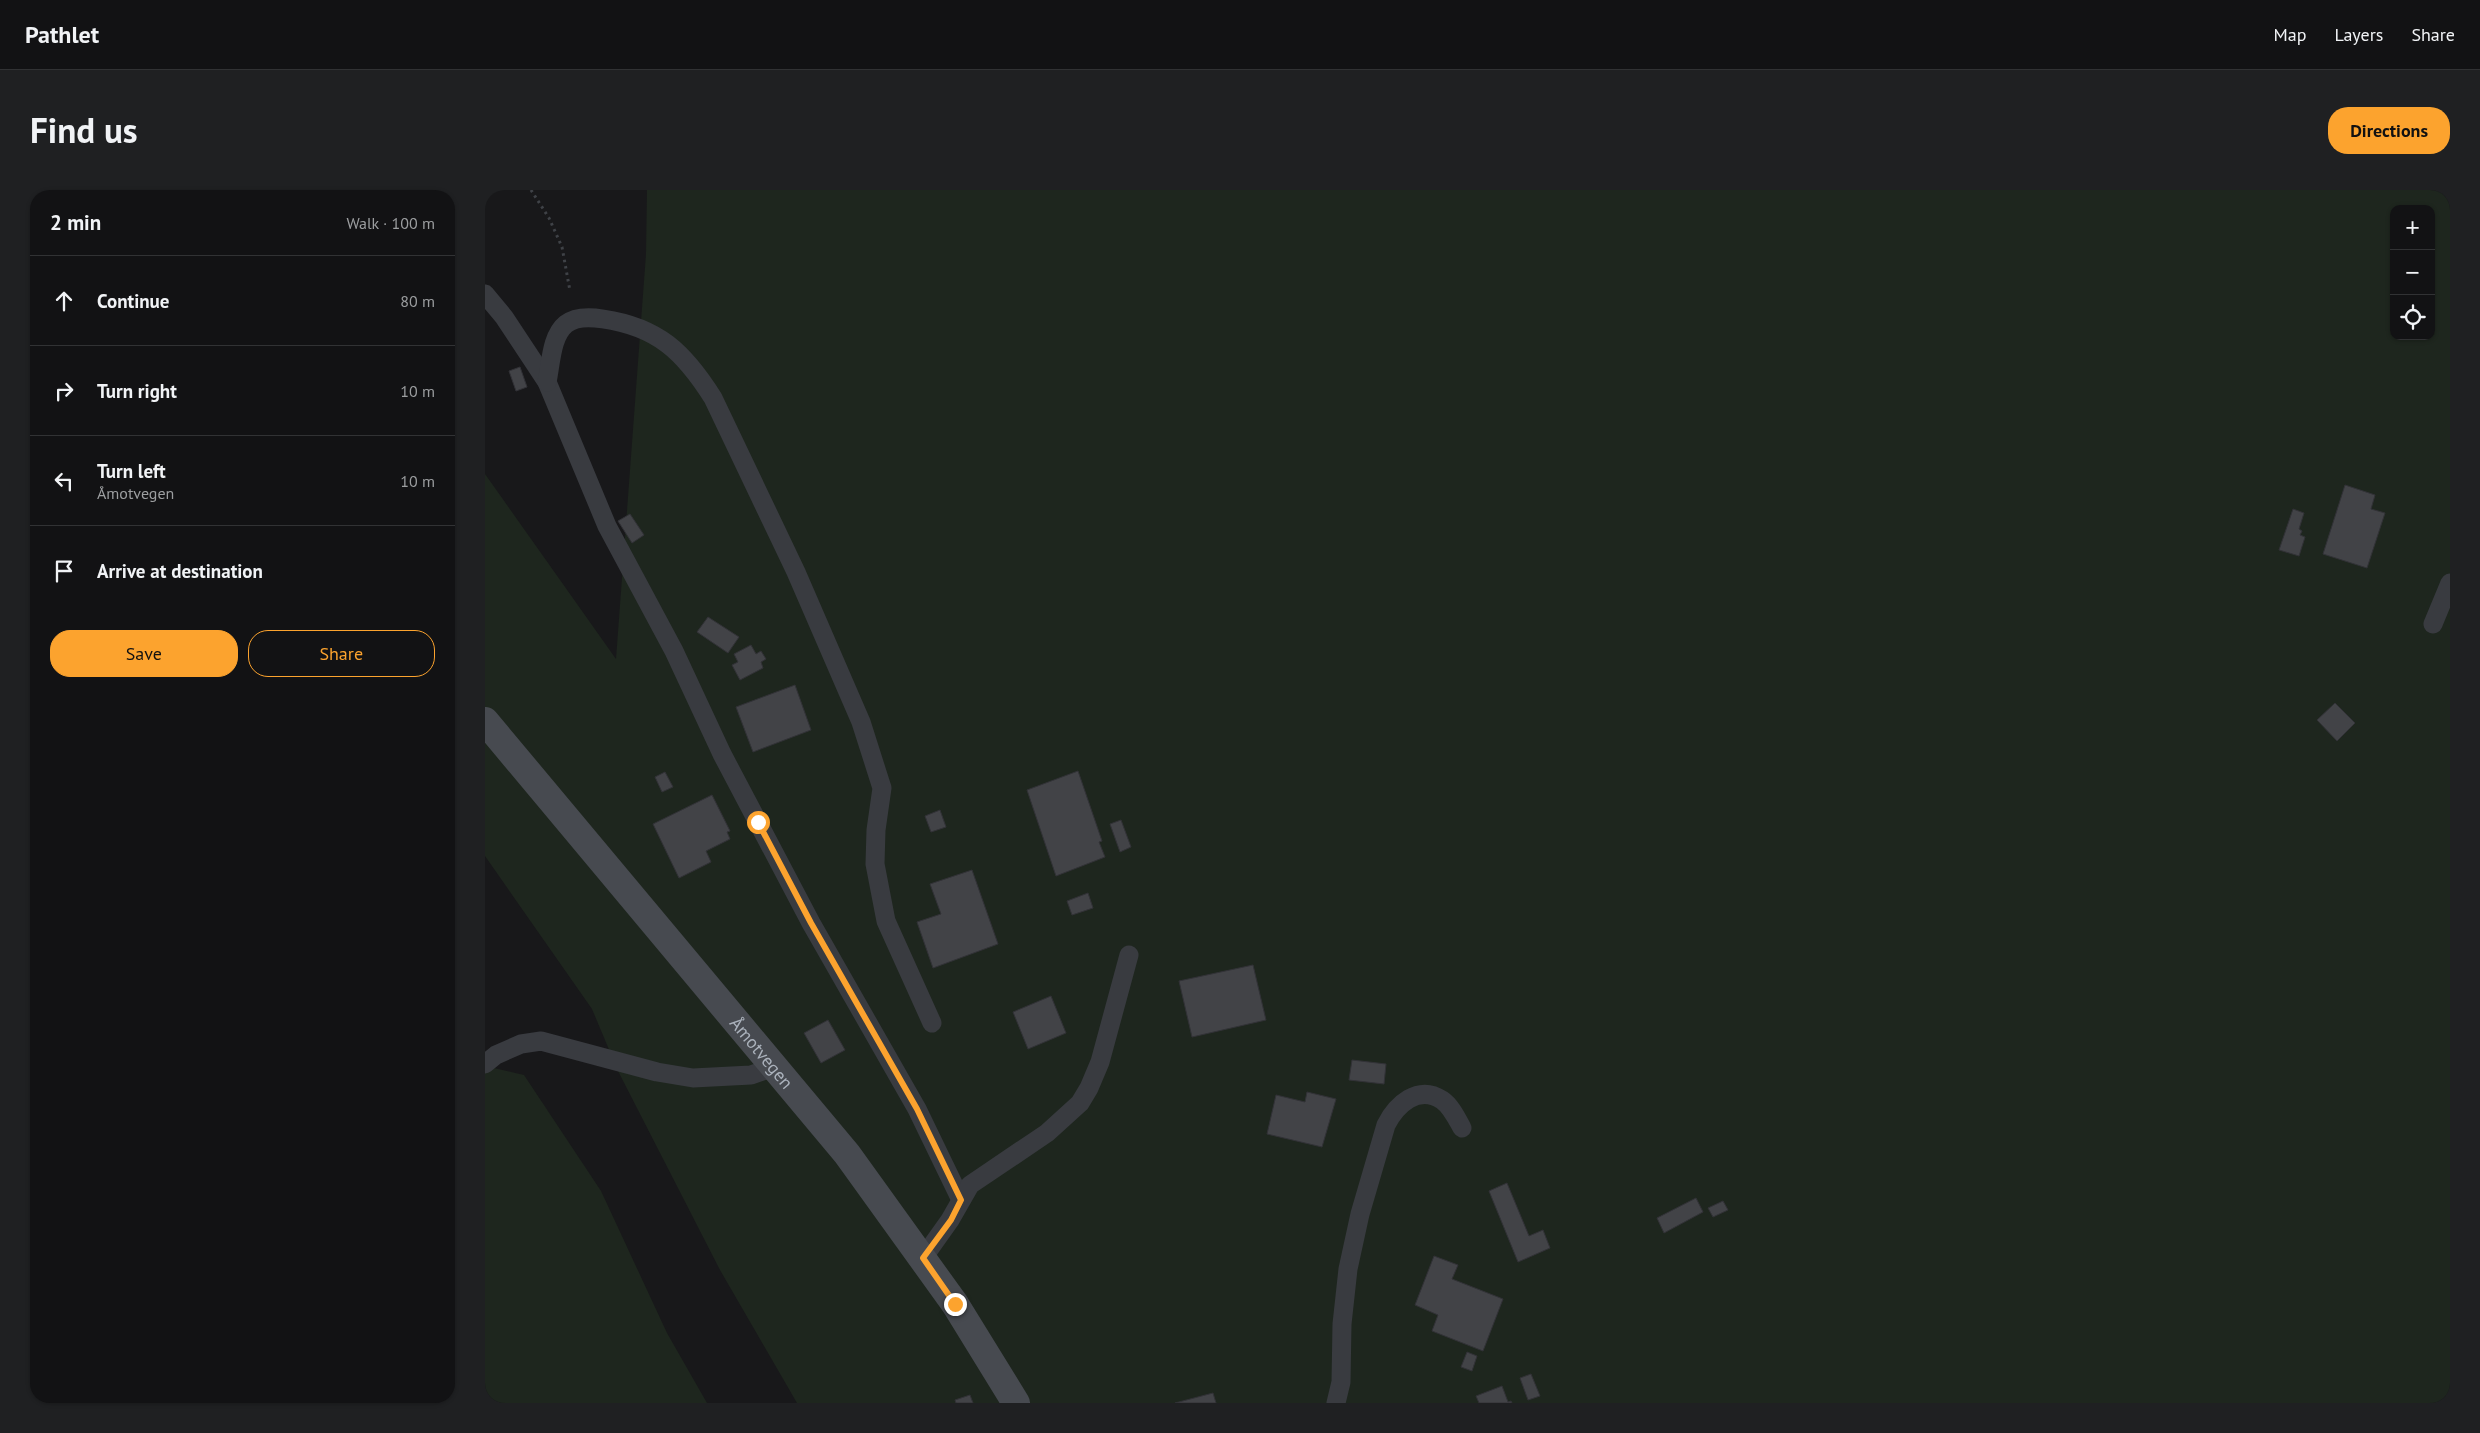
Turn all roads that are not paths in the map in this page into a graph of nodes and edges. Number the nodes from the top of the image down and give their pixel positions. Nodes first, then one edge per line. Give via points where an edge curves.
1 (485, 294) edge
2 (547, 382) junction
3 (2450, 583) edge
4 (2433, 624) dead end
5 (485, 721) edge
6 (1129, 955) dead end
7 (932, 1023) dead end
8 (485, 1064) edge
9 (774, 1067) junction
10 (1462, 1128) dead end
11 (961, 1200) junction
12 (923, 1258) junction
13 (1016, 1403) edge
14 (1336, 1403) edge

1 - 2 lane
2 - 7 lane via 557,335 566,324 579,318 612,320 660,337 697,372 713,398 796,572 861,722 882,788 875,864 886,921
2 - 11 lane via 607,526 674,651 722,754 811,923 917,1109
3 - 4 lane
5 - 9 main road, Åmotvegen
6 - 11 lane via 1100,1062 1080,1103 1047,1133 970,1185
8 - 9 lane via 496,1055 521,1044 541,1041 657,1072 693,1078 751,1075
9 - 12 main road, Åmotvegen via 847,1154
10 - 14 lane via 1442,1100 1429,1095 1404,1100 1392,1112 1386,1125 1348,1269 1342,1324 1341,1382
11 - 12 lane via 951,1220
12 - 13 main road, Åmotvegen

